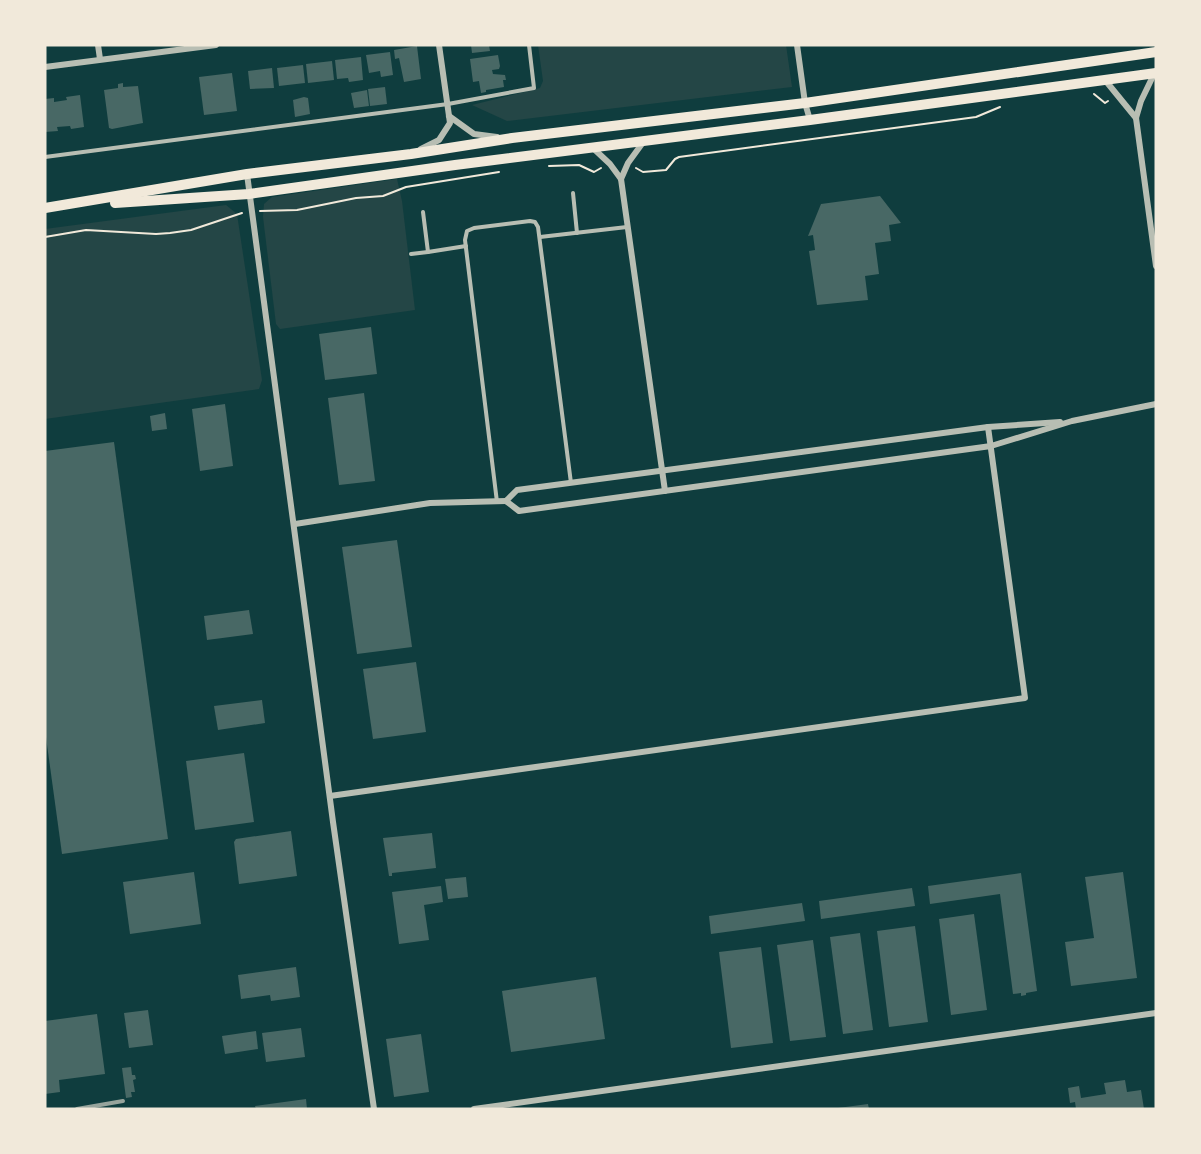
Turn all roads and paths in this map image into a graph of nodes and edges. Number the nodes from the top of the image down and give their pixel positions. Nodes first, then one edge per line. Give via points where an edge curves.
1 (98, 45) edge
2 (216, 45) edge
3 (439, 45) edge
4 (529, 45) edge
5 (797, 45) edge
6 (185, 47) edge
7 (1156, 52) edge
8 (100, 59) junction
9 (45, 67) edge
10 (1155, 73) edge
11 (1105, 80) junction
12 (1091, 93) dead end
13 (1119, 96) junction
14 (805, 103) junction
15 (448, 104) junction
16 (1006, 105) dead end
17 (449, 117) junction
18 (1136, 118) junction
19 (810, 120) junction
20 (512, 138) junction
21 (644, 141) junction
22 (592, 147) junction
23 (411, 154) junction
24 (45, 157) edge
25 (628, 163) junction
26 (610, 164) junction
27 (545, 166) dead end
28 (503, 172) dead end
29 (247, 174) junction
30 (621, 179) junction
31 (573, 193) dead end
32 (249, 194) junction
33 (50, 208) edge
34 (251, 212) junction
35 (423, 212) dead end
36 (628, 227) junction
37 (577, 233) junction
38 (45, 237) edge
39 (540, 237) junction
40 (466, 246) junction
41 (428, 252) junction
42 (411, 254) dead end
43 (1156, 266) edge
44 (1156, 404) edge
45 (1072, 421) junction
46 (988, 427) junction
47 (991, 446) junction
48 (662, 471) junction
49 (571, 483) junction
50 (665, 491) junction
51 (506, 501) junction
52 (497, 502) junction
53 (295, 524) junction
54 (330, 796) junction
55 (1156, 1013) edge
56 (374, 1109) edge
57 (474, 1109) edge

1 - 8 street
2 - 6 street
3 - 15 street
4 - 15 lane via 534,88
5 - 14 street
6 - 8 street
7 - 14 main road
8 - 9 street
10 - 11 main road
10 - 18 street
11 - 13 street
11 - 19 main road
12 - 13 path via 1105,103
13 - 18 street
14 - 19 street
14 - 20 main road
15 - 17 street
15 - 24 lane
16 - 25 path via 976,117 679,157 666,170 643,172
17 - 20 street via 474,134
17 - 23 street via 450,123 440,140
18 - 43 street
19 - 21 main road
20 - 23 main road
21 - 22 main road
21 - 25 street
22 - 26 street
22 - 32 main road
23 - 29 main road
25 - 30 street
26 - 27 path via 594,172 579,165
26 - 30 street
28 - 34 path via 297,210
29 - 32 street
29 - 33 main road
30 - 36 street
31 - 37 lane
32 - 33 main road
32 - 34 street
34 - 38 path via 170,233 86,230
34 - 53 street
35 - 41 lane
36 - 37 lane
36 - 48 street
37 - 39 lane
39 - 40 lane via 535,222 530,221 474,228 467,231
39 - 49 lane
40 - 41 lane
40 - 52 lane
41 - 42 lane
44 - 45 street
45 - 46 street
45 - 47 street
46 - 47 street
46 - 48 street
47 - 50 street
47 - 54 street via 1025,698
48 - 49 street
48 - 50 street
49 - 51 street via 517,490
50 - 51 street via 519,512
51 - 52 street
52 - 53 street via 430,503
53 - 54 street
54 - 56 street
55 - 57 street

